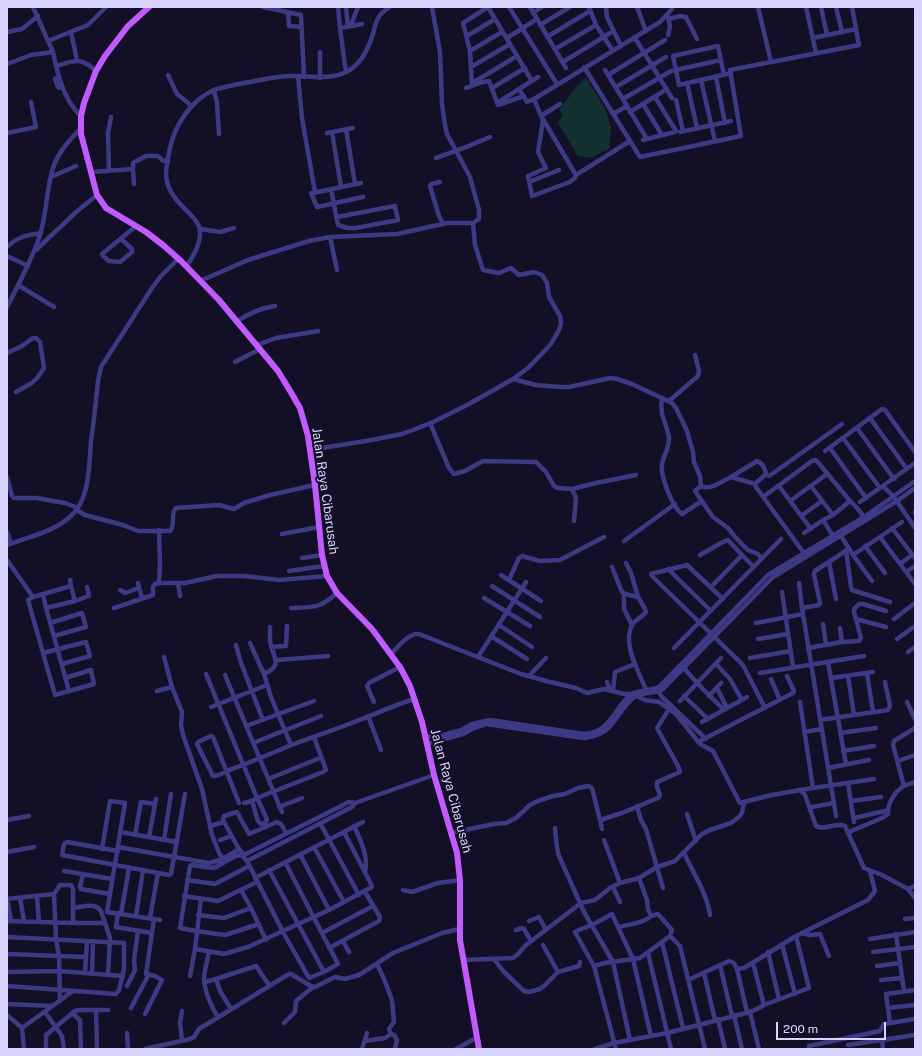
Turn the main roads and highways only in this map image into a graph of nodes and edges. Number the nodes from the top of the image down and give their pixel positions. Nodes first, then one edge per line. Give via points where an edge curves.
1 (149, 7) edge
2 (479, 1049) edge

1 - 2 main road, Jalan Raya Cibarusah via 119,36 96,71 84,103 81,128 83,144 97,195 106,208 154,238 219,300 285,381 300,408 308,436 318,527 327,576 337,594 372,629 400,667 407,679 425,736 457,853 460,880 459,929

